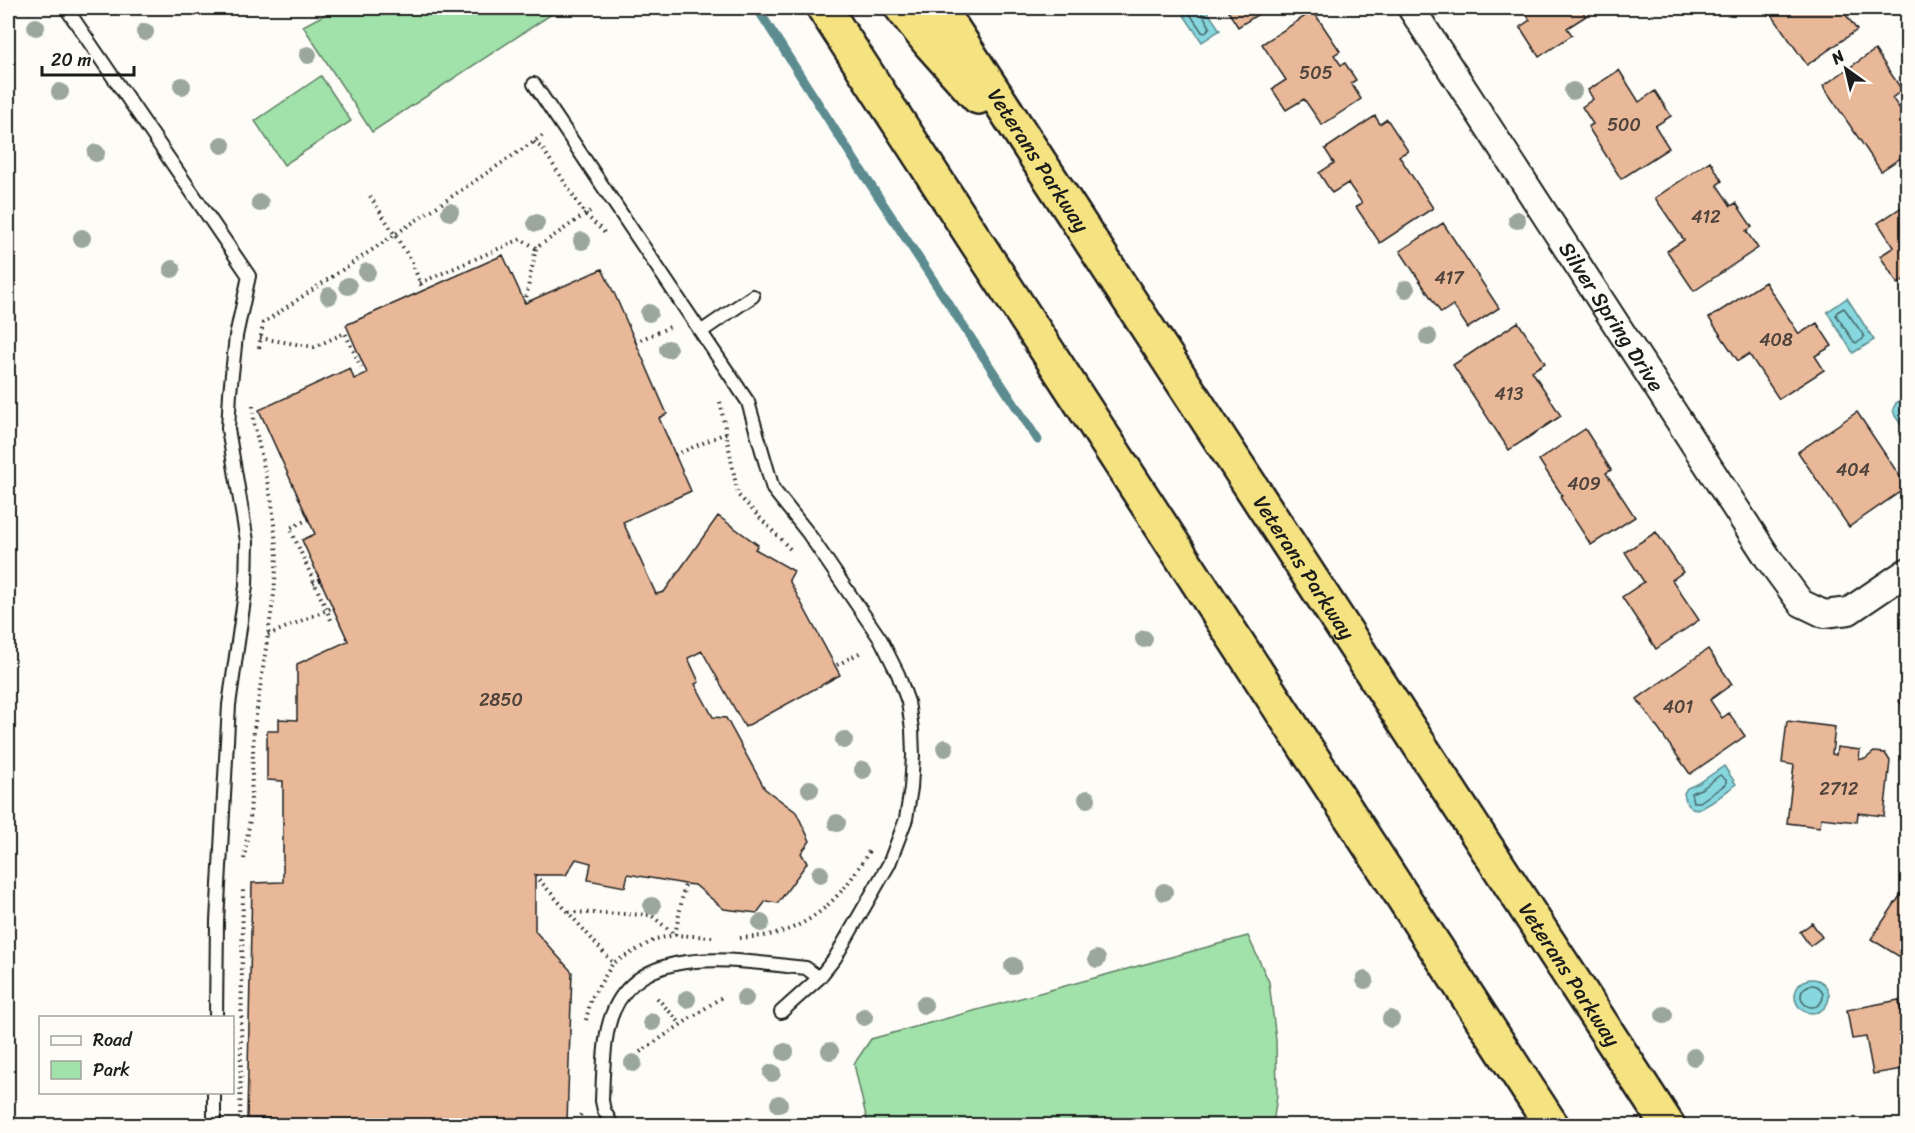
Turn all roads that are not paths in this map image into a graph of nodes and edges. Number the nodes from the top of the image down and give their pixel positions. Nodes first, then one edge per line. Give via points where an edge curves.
1 (66, 8) edge
2 (824, 8) edge
3 (902, 8) edge
4 (939, 8) edge
5 (1411, 8) edge
6 (534, 84) dead end
7 (1015, 126) junction
8 (753, 296) dead end
9 (702, 331) junction
10 (1908, 571) edge
11 (819, 978) junction
12 (781, 1012) dead end
13 (216, 1016) edge
14 (214, 1094) edge
15 (214, 1125) edge
16 (612, 1125) edge
17 (1552, 1125) edge
18 (1668, 1125) edge

1 - 13 lane via 249,276 236,336 228,429 247,541 246,586 229,705
2 - 17 highway
3 - 7 highway via 973,93
4 - 7 highway, Veterans Parkway
5 - 10 street, Silver Spring Drive via 1801,603 1822,623 1849,611
6 - 9 lane
7 - 18 highway, Veterans Parkway
8 - 9 lane
9 - 11 lane via 748,402 773,489 881,640 908,702 913,756 906,819 870,900
11 - 12 lane
11 - 16 lane via 806,968 701,960 675,963 644,976 629,988 608,1026 602,1101
14 - 15 lane

